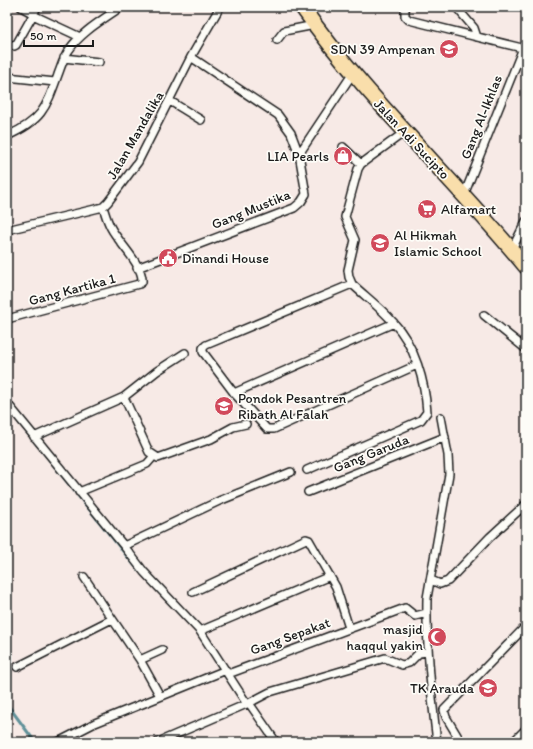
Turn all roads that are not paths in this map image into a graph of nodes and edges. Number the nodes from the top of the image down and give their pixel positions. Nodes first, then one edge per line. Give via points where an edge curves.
1 (21, 7) edge
2 (121, 7) edge
3 (220, 7) edge
4 (302, 7) edge
5 (404, 7) edge
6 (456, 7) edge
7 (35, 12) edge
8 (315, 25) junction
9 (477, 36) junction
10 (80, 37) junction
11 (277, 40) dead end
12 (7, 43) edge
13 (524, 49) edge
14 (191, 57) junction
15 (64, 58) junction
16 (100, 62) dead end
17 (353, 73) junction
18 (7, 77) edge
19 (55, 82) junction
20 (170, 101) junction
21 (201, 120) dead end
22 (406, 131) junction
23 (7, 136) edge
24 (343, 147) dead end
25 (299, 154) junction
26 (361, 164) junction
27 (464, 195) junction
28 (103, 206) junction
29 (526, 221) edge
30 (7, 230) edge
31 (512, 250) junction
32 (526, 267) edge
33 (138, 268) junction
34 (352, 284) junction
35 (484, 315) dead end
36 (7, 319) edge
37 (394, 322) junction
38 (526, 349) edge
39 (185, 353) dead end
40 (417, 365) junction
41 (234, 393) junction
42 (124, 397) junction
43 (7, 403) edge
44 (441, 417) dead end
45 (246, 424) dead end
46 (34, 437) junction
47 (444, 437) junction
48 (154, 456) junction
49 (307, 470) dead end
50 (291, 472) dead end
51 (79, 492) junction
52 (308, 492) dead end
53 (526, 504) edge
54 (124, 546) junction
55 (330, 576) junction
56 (84, 577) dead end
57 (431, 580) junction
58 (193, 592) dead end
59 (427, 612) junction
60 (112, 619) junction
61 (526, 626) edge
62 (350, 628) junction
63 (200, 631) junction
64 (162, 650) dead end
65 (428, 652) junction
66 (140, 660) junction
67 (17, 667) dead end
68 (227, 672) junction
69 (160, 696) junction
70 (248, 703) junction
71 (526, 729) edge
72 (58, 742) edge
73 (158, 742) edge
74 (276, 742) edge
75 (437, 742) edge
76 (461, 742) edge
77 (513, 742) edge

1 - 7 street
2 - 10 street
3 - 14 street, Jalan Mandalika
4 - 8 highway, Jalan Adi Sucipto
5 - 9 street, Gang Al-Ikhlas via 405,16 409,20
6 - 9 street via 474,28
7 - 10 street
7 - 12 street via 18,43 14,46
8 - 11 street via 284,31
8 - 17 highway, Jalan Adi Sucipto
9 - 13 street, Gang Al-Ikhlas
10 - 15 street
13 - 27 street, Gang Al-Ikhlas
14 - 20 street, Jalan Mandalika
14 - 25 street, Gang Mustika via 278,115 291,133
15 - 16 street
15 - 19 street
17 - 22 highway, Jalan Adi Sucipto
17 - 25 street
18 - 19 street
19 - 23 street via 49,102 40,115 32,123
20 - 21 street
20 - 28 street, Jalan Mandalika via 138,162 116,193
22 - 26 street
22 - 27 highway, Jalan Adi Sucipto
24 - 26 street
25 - 33 street, Gang Mustika via 306,194 294,208
26 - 34 street via 345,217 355,240 348,270
27 - 31 highway, Jalan Adi Sucipto
28 - 30 street
28 - 33 street via 110,227
29 - 31 street
31 - 32 highway, Jalan Adi Sucipto
33 - 36 street, Gang Kartika 1 via 143,278 139,284
34 - 37 street
34 - 41 street via 206,345 203,348 204,352
35 - 38 street
37 - 40 street
37 - 41 street
39 - 42 street
40 - 41 street via 274,429 267,429 262,425
40 - 49 street via 426,402 425,417
42 - 46 street
42 - 48 street via 149,452
43 - 46 street
44 - 47 street
45 - 48 street via 233,427 211,439 162,458
46 - 51 street
47 - 52 street, Gang Garuda
47 - 57 street via 449,474
48 - 51 street via 147,464
50 - 54 street via 219,501
51 - 54 street
53 - 57 street via 448,581 440,584
54 - 63 street via 144,572
55 - 58 street via 311,542 306,539
55 - 62 street
55 - 63 street
56 - 60 street
57 - 59 street
59 - 62 street, Gang Sepakat via 415,616 405,608
59 - 65 street
60 - 66 street
60 - 67 street
61 - 76 street via 444,710
62 - 68 street, Gang Sepakat
63 - 68 street
64 - 66 street
65 - 70 street via 419,653 409,663 402,665 385,658 270,692
65 - 75 street
66 - 69 street
68 - 69 street, Gang Sepakat
68 - 70 street
69 - 72 street, Gang Sepakat via 95,723
70 - 73 street
70 - 74 street
71 - 77 street

